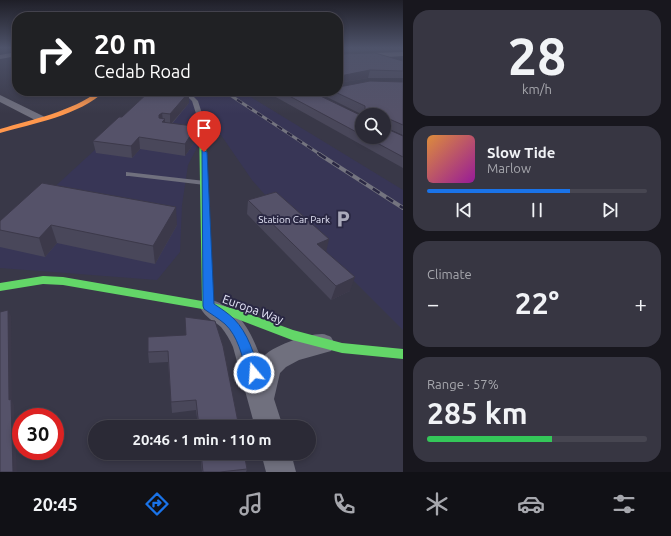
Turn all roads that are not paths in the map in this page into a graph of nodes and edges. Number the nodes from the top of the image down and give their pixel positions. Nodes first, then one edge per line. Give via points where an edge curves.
1 (95, 96) edge
2 (190, 96) edge
3 (313, 96) edge
4 (0, 98) edge
5 (324, 102) edge
6 (39, 118) junction
7 (200, 129) joint
8 (0, 131) edge
9 (129, 174) dead end
10 (205, 183) junction
11 (0, 287) edge
12 (208, 306) junction
13 (323, 344) junction
14 (403, 354) edge
15 (262, 399) junction
16 (267, 420) edge
17 (278, 460) edge
18 (281, 472) edge

1 - 6 street
2 - 7 lane via 195,102
3 - 5 street
4 - 6 street
6 - 8 street
7 - 10 street
9 - 10 lane
10 - 12 street
11 - 12 street, Europa Way via 43,280 63,281
12 - 13 street, Europa Way
12 - 15 street via 230,321 238,332
13 - 14 street, Europa Way via 354,350
13 - 15 street via 301,349 277,359 266,374
15 - 16 street
17 - 18 street

